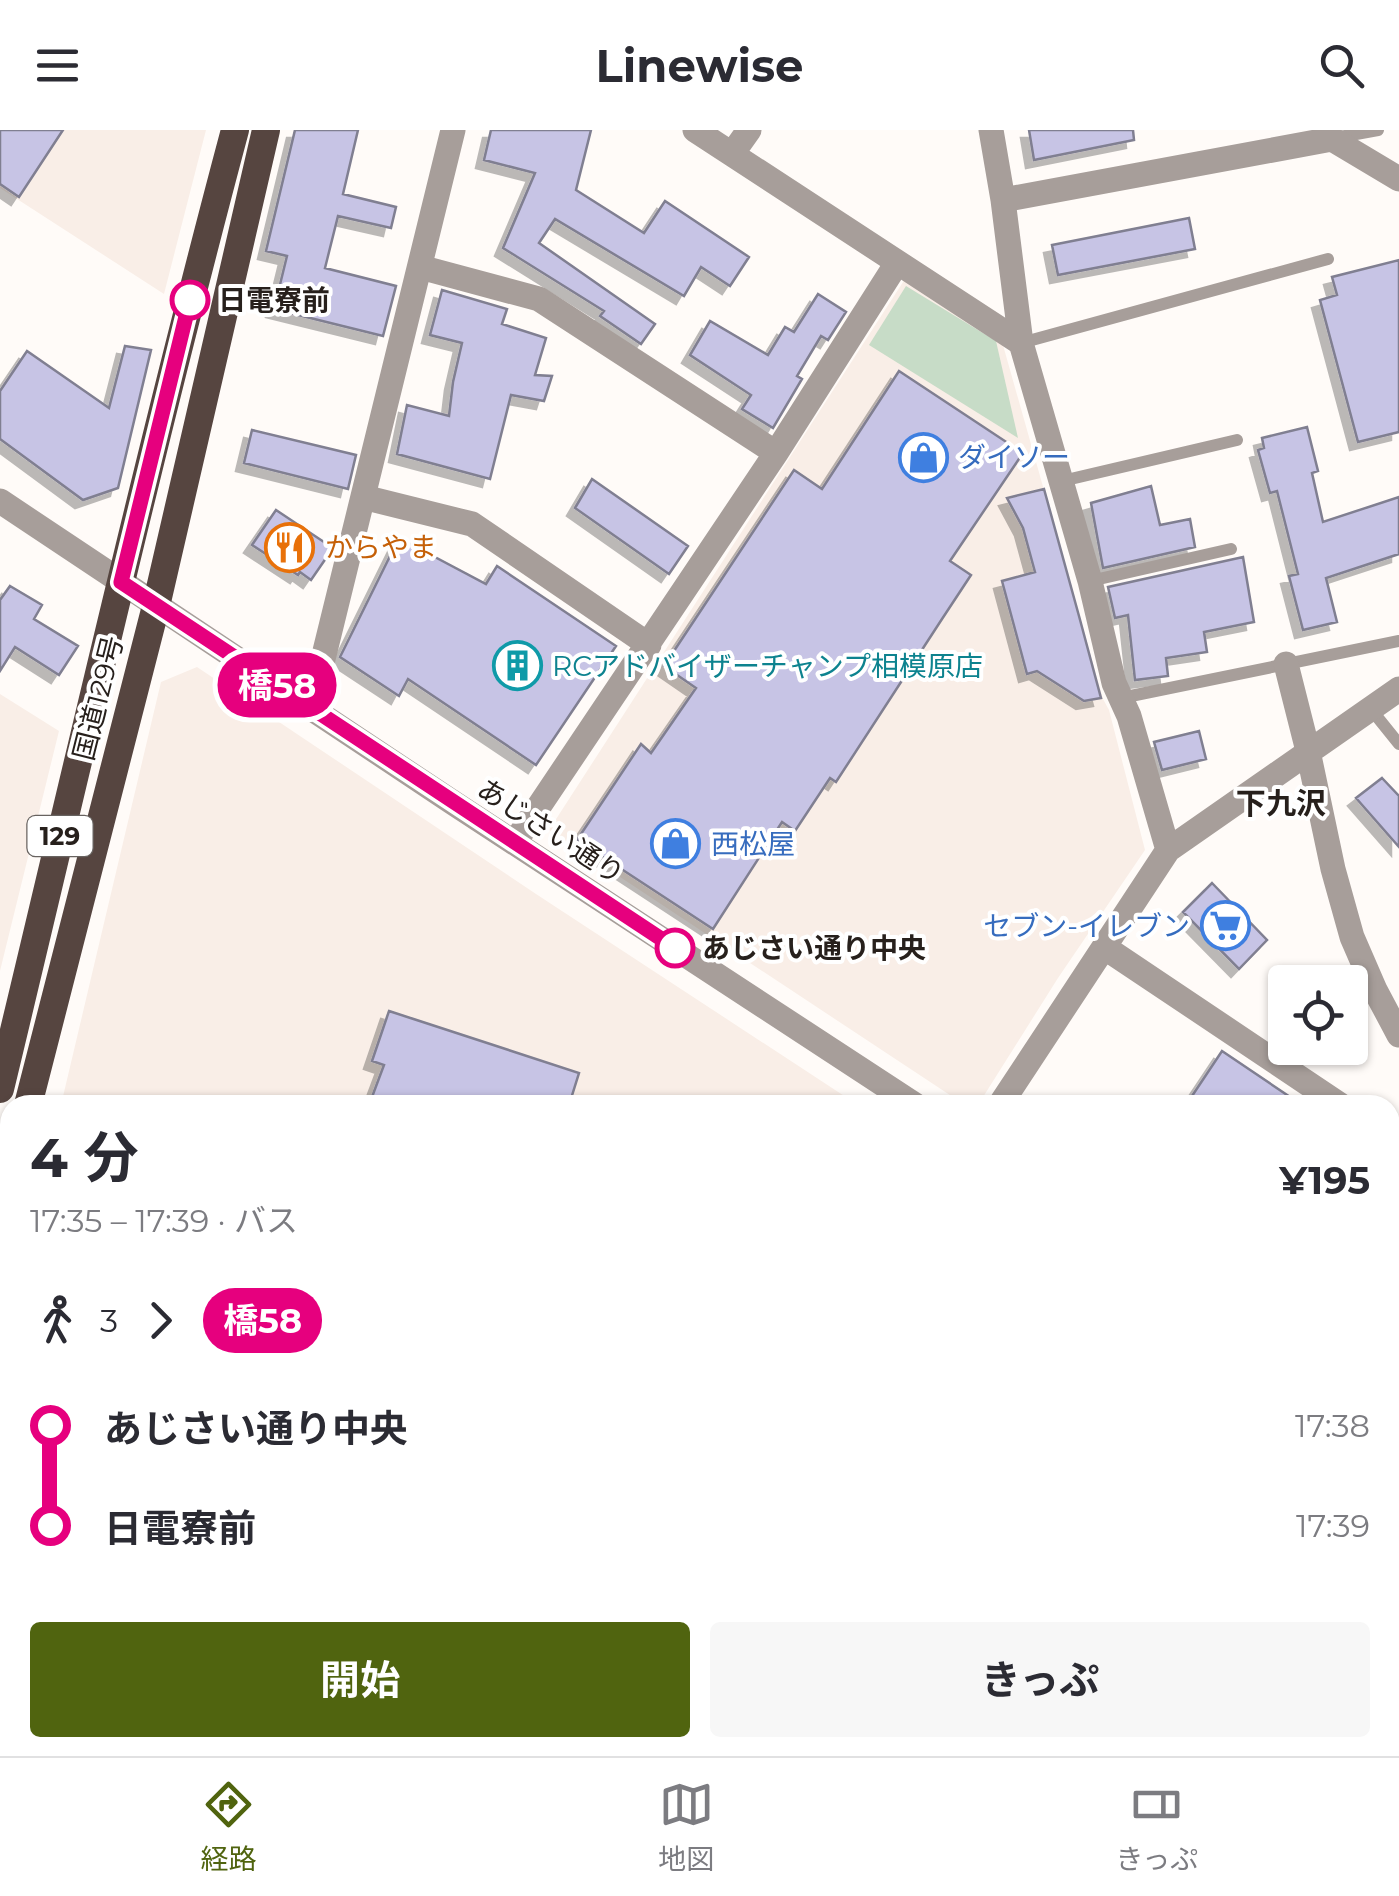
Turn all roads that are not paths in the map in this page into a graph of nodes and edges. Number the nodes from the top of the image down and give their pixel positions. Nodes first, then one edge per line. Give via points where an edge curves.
1 (235, 130) edge
2 (266, 130) edge
3 (454, 130) edge
4 (694, 130) edge
5 (748, 130) edge
6 (991, 130) edge
7 (1378, 130) edge
8 (1288, 138) edge
9 (1332, 139) junction
10 (732, 154) junction
11 (1399, 179) edge
12 (1003, 200) junction
13 (1328, 258) dead end
14 (897, 263) junction
15 (420, 268) junction
16 (1021, 343) junction
17 (1237, 440) dead end
18 (776, 453) junction
19 (1062, 482) junction
20 (363, 496) junction
21 (0, 502) edge
22 (1231, 549) dead end
23 (1090, 580) junction
24 (121, 582) junction
25 (156, 606) junction
26 (1399, 641) edge
27 (649, 645) junction
28 (1286, 664) junction
29 (1399, 689) edge
30 (1121, 698) junction
31 (311, 708) junction
32 (1370, 708) junction
33 (1399, 744) edge
34 (1308, 751) junction
35 (515, 842) junction
36 (1168, 850) junction
37 (1104, 947) junction
38 (1399, 1035) edge
39 (0, 1089) edge
40 (31, 1095) edge
41 (900, 1095) edge
42 (1007, 1095) edge
43 (1325, 1095) edge

1 - 24 highway, 国道129号 / 129
2 - 25 highway, 国道129号 / 129
3 - 15 street
4 - 10 street
5 - 10 street
6 - 12 street
7 - 9 lane
8 - 9 street
8 - 12 street
9 - 11 street
10 - 14 street
12 - 16 street
13 - 16 lane
14 - 16 street
14 - 18 street
15 - 18 street via 539,299
15 - 20 street
16 - 19 street
17 - 19 lane
18 - 27 street
19 - 23 street
20 - 27 street via 472,524
20 - 31 street
21 - 24 street
22 - 23 lane
23 - 30 street
24 - 25 street, あじさい通り
24 - 39 highway, 国道129号 / 129
25 - 31 street, あじさい通り
25 - 40 highway, 国道129号 / 129
26 - 28 lane
27 - 35 street
28 - 30 lane
28 - 34 street
29 - 32 street
30 - 36 street
31 - 35 street, あじさい通り
32 - 33 lane
32 - 34 street
34 - 36 street
34 - 38 street via 1352,937
35 - 41 street, あじさい通り
36 - 37 street
37 - 42 street
37 - 43 street

